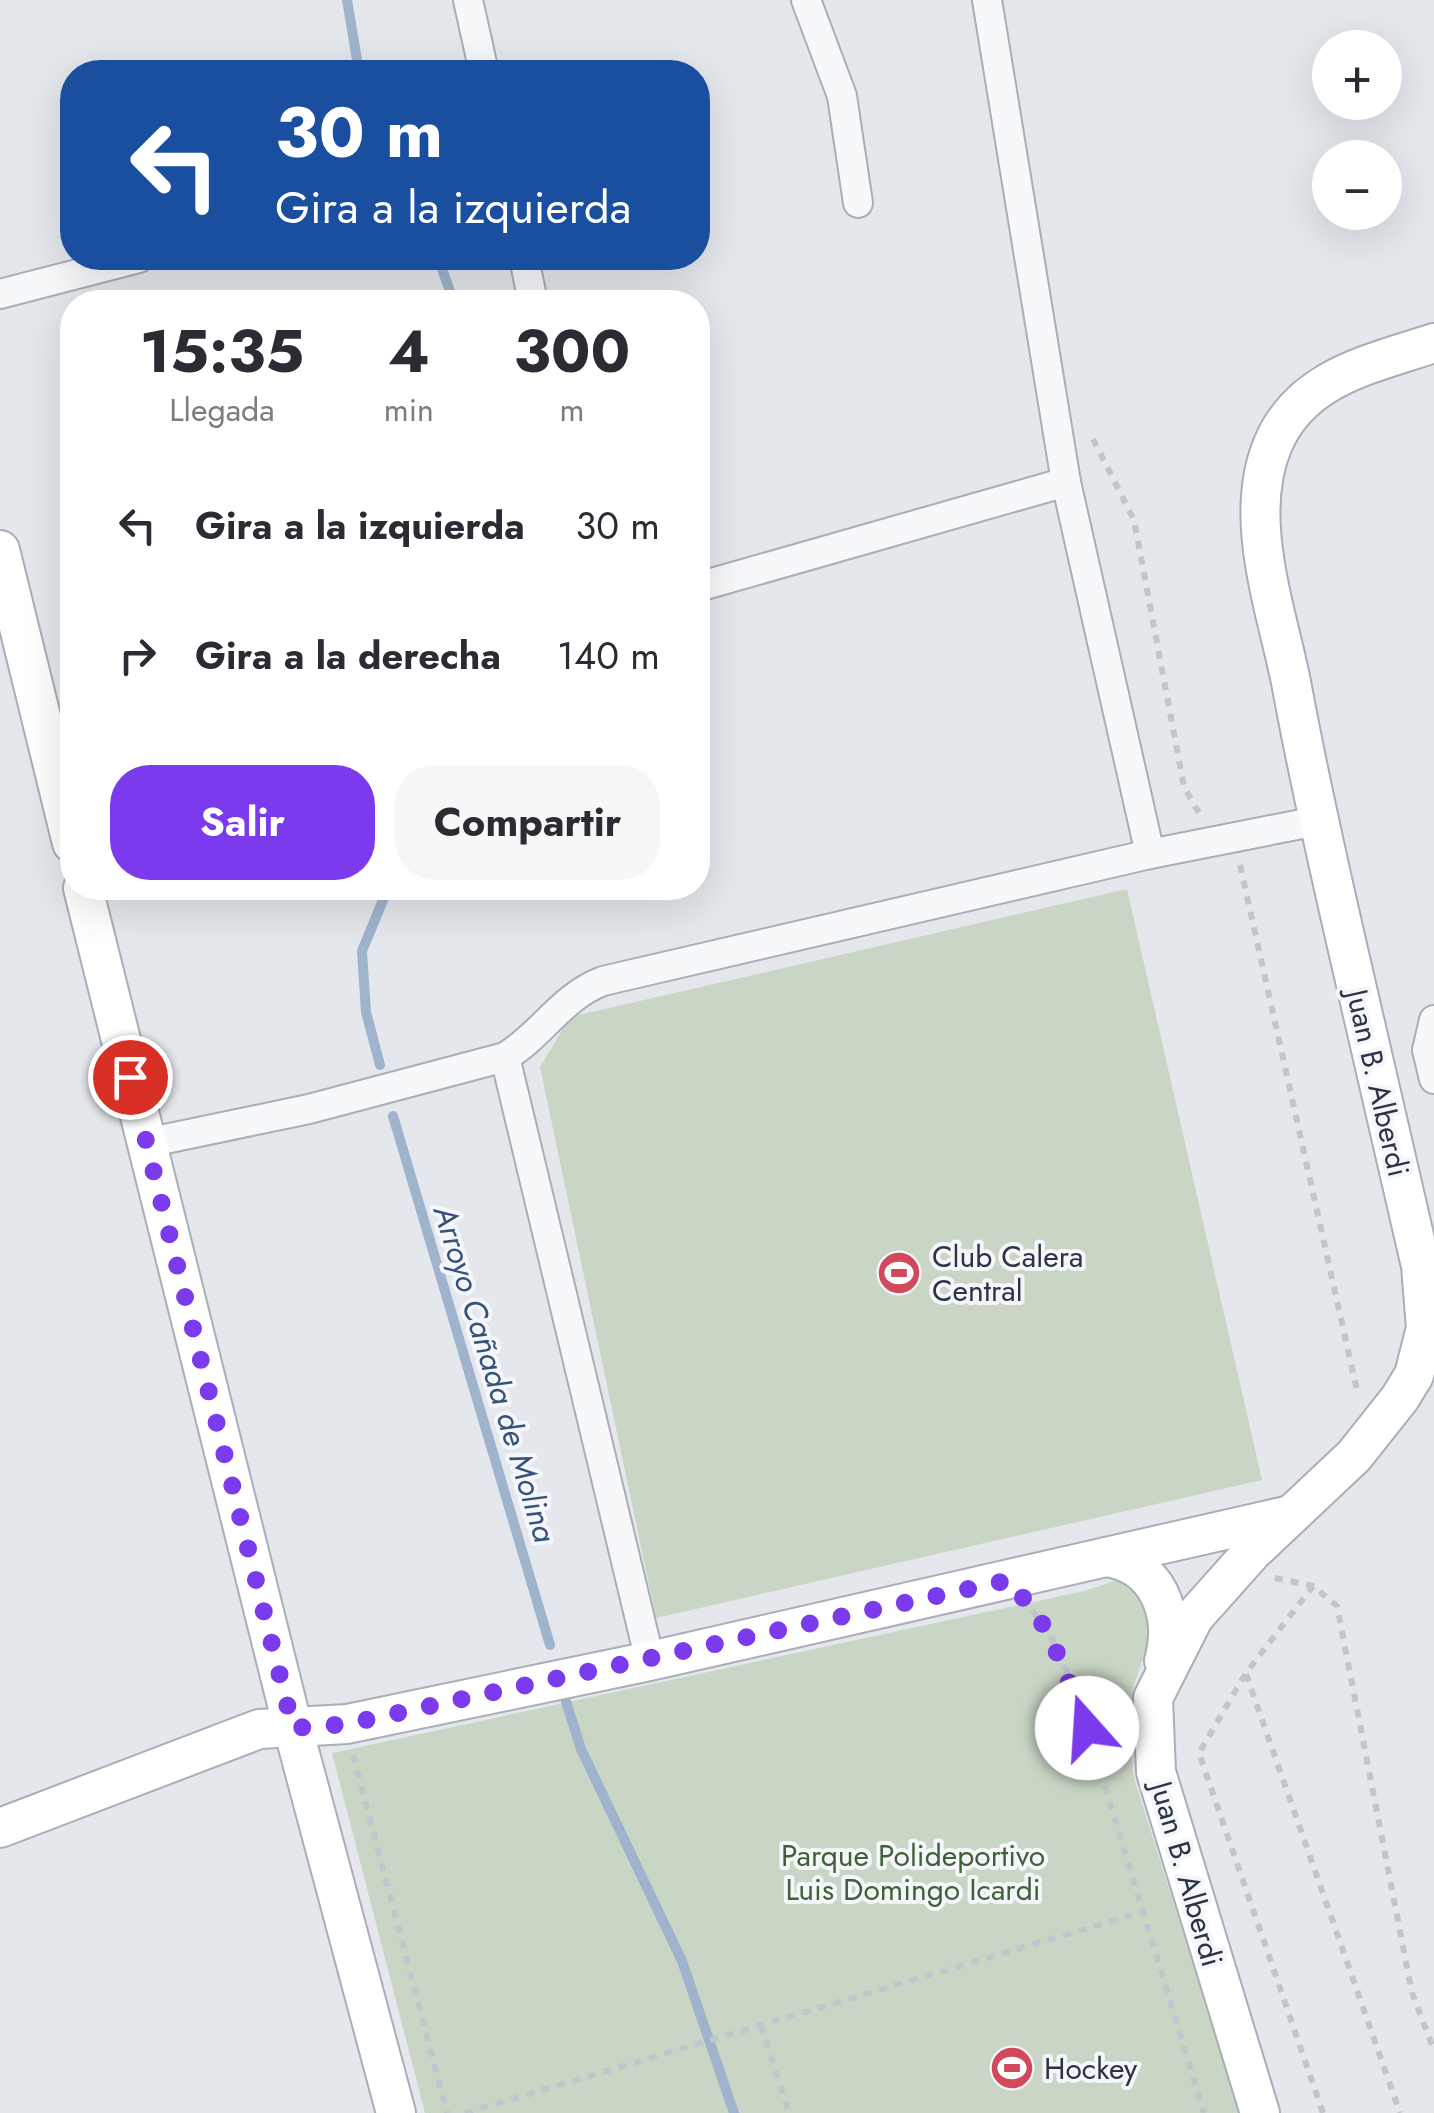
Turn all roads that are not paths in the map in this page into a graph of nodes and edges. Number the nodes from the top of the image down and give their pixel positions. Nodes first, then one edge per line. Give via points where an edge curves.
1 (468, 0) edge
2 (806, 0) edge
3 (987, 0) edge
4 (481, 60) edge
5 (858, 203) dead end
6 (92, 270) edge
7 (0, 294) edge
8 (1434, 343) edge
9 (1066, 482) junction
10 (0, 550) edge
11 (710, 584) edge
12 (60, 740) edge
13 (1317, 821) junction
14 (1150, 854) junction
15 (86, 900) edge
16 (1434, 1020) edge
17 (505, 1057) junction
18 (1434, 1080) edge
19 (146, 1144) junction
20 (1291, 1514) junction
21 (1106, 1558) junction
22 (650, 1661) junction
23 (1161, 1674) junction
24 (293, 1728) junction
25 (0, 1828) edge
26 (389, 2111) edge
27 (1260, 2113) edge

1 - 4 street
2 - 5 street via 842,96
3 - 9 street
6 - 7 street
8 - 13 street, Juan B. Alberdi via 1340,374 1313,392 1274,443 1264,475 1264,550
9 - 11 street
9 - 14 street
10 - 12 street
13 - 14 street
13 - 20 street, Juan B. Alberdi via 1421,1266 1426,1328 1414,1376 1400,1398 1354,1456
14 - 17 street via 602,982 564,1002 525,1046
15 - 19 street
16 - 18 street via 1427,1050
17 - 19 street
17 - 22 street
19 - 24 street
20 - 21 street
20 - 23 street, Juan B. Alberdi via 1194,1617
21 - 22 street
21 - 23 street via 1144,1570 1163,1603 1168,1634
22 - 24 street via 347,1724
23 - 27 street, Juan B. Alberdi via 1151,1725 1156,1772
24 - 25 street via 226,1739
24 - 26 street

